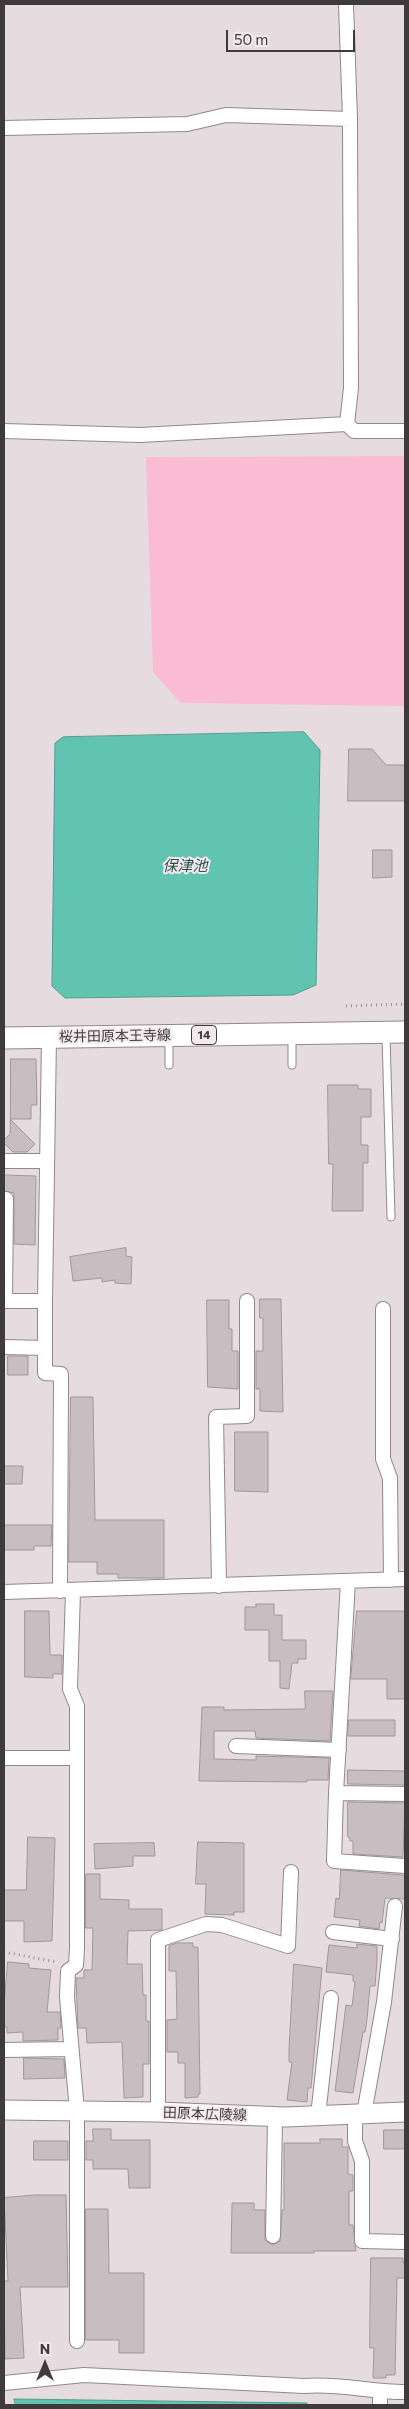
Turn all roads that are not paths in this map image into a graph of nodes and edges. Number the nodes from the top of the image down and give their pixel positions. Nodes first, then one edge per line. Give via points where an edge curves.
1 (346, 4) edge
2 (350, 119) junction
3 (4, 128) edge
4 (347, 424) junction
5 (4, 431) edge
6 (405, 431) edge
7 (396, 1032) edge
8 (292, 1034) junction
9 (169, 1035) junction
10 (49, 1037) junction
11 (4, 1038) edge
12 (169, 1065) dead end
13 (292, 1065) dead end
14 (4, 1161) edge
15 (46, 1161) junction
16 (6, 1199) dead end
17 (391, 1217) dead end
18 (4, 1301) edge
19 (246, 1301) dead end
20 (44, 1302) junction
21 (383, 1309) dead end
22 (4, 1347) edge
23 (45, 1348) junction
24 (398, 1580) edge
25 (348, 1581) junction
26 (219, 1586) junction
27 (4, 1592) edge
28 (67, 1592) junction
29 (236, 1746) dead end
30 (339, 1750) junction
31 (4, 1758) edge
32 (77, 1758) junction
33 (336, 1793) junction
34 (405, 1794) edge
35 (405, 1866) edge
36 (291, 1872) dead end
37 (395, 1906) dead end
38 (333, 1932) dead end
39 (392, 1939) junction
40 (331, 1998) dead end
41 (71, 2049) junction
42 (4, 2050) edge
43 (4, 2110) edge
44 (77, 2111) junction
45 (158, 2112) junction
46 (405, 2112) edge
47 (360, 2114) junction
48 (318, 2116) junction
49 (274, 2117) junction
50 (273, 2236) dead end
51 (405, 2242) edge
52 (77, 2341) dead end
53 (4, 2383) edge
54 (405, 2392) edge
55 (380, 2399) edge

1 - 2 street
2 - 3 street via 226,115 187,124
2 - 4 street via 351,388
4 - 5 street via 140,435
4 - 6 street via 354,430
7 - 8 main road, 桜井田原本王寺線 / 14
7 - 17 lane
8 - 9 main road, 桜井田原本王寺線 / 14
8 - 13 lane
9 - 10 main road, 桜井田原本王寺線 / 14
9 - 12 lane
10 - 11 main road, 桜井田原本王寺線 / 14
10 - 15 street
14 - 15 street
15 - 20 street
16 - 18 street
18 - 20 street
19 - 26 street via 246,1416 216,1417
20 - 23 street
21 - 24 street via 383,1459 390,1478
22 - 23 street
23 - 28 street via 45,1374 60,1374
24 - 25 street
25 - 26 street
25 - 30 street
26 - 28 street
27 - 28 street
28 - 32 street via 70,1689 77,1706
29 - 30 street
30 - 33 street
31 - 32 street
32 - 41 street via 76,1965 68,1971 67,1997
33 - 34 street
33 - 35 street via 334,1861
36 - 45 street via 288,1946 222,1925 206,1924 158,1940
37 - 39 street
38 - 39 street
39 - 47 street via 384,2002
40 - 48 street
41 - 42 street
41 - 44 street
43 - 44 main road, 田原本広陵線
44 - 45 main road, 田原本広陵線
44 - 52 street
45 - 49 main road, 田原本広陵線
46 - 47 main road, 田原本広陵線
47 - 48 main road, 田原本広陵線
47 - 51 street via 355,2141 362,2161 362,2241
48 - 49 main road, 田原本広陵線
49 - 50 street
53 - 55 street via 84,2375 304,2386 324,2384
54 - 55 street

